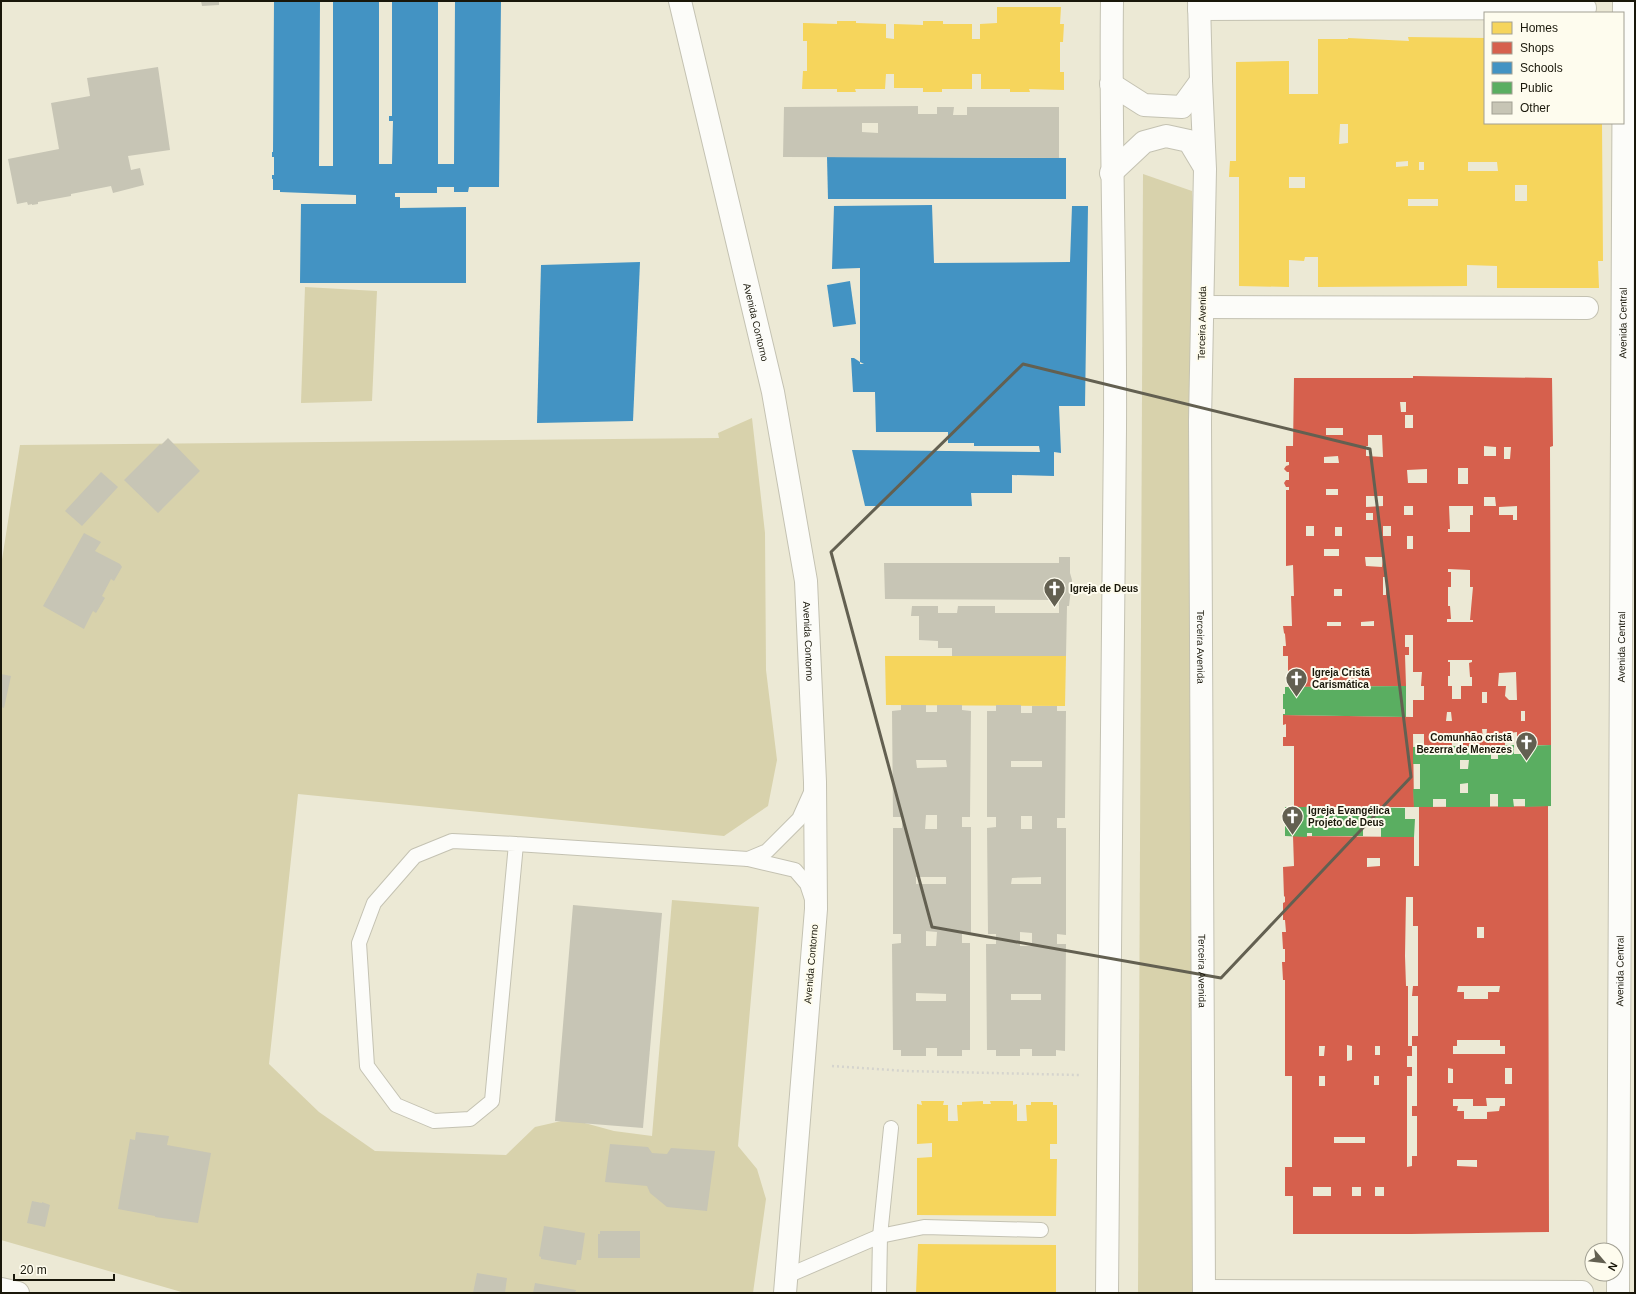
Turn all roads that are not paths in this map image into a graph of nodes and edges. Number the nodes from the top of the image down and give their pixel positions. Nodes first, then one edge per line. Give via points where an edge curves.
1 (680, 1) edge
2 (1112, 1) edge
3 (1624, 1) edge
4 (1199, 5) edge
5 (1585, 8) dead end
6 (1624, 12) edge
7 (1200, 81) junction
8 (1111, 84) junction
9 (1623, 124) edge
10 (1205, 169) junction
11 (1111, 172) junction
12 (1202, 307) junction
13 (1587, 308) dead end
14 (815, 782) junction
15 (516, 844) junction
16 (748, 859) junction
17 (816, 909) junction
18 (890, 1128) dead end
19 (1041, 1230) dead end
20 (880, 1236) junction
21 (786, 1285) edge
22 (1, 1289) edge
23 (1204, 1292) edge
24 (1582, 1292) edge
25 (18, 1293) edge
26 (879, 1293) edge
27 (1107, 1293) edge
28 (1618, 1293) edge

1 - 14 street, Avenida Contorno via 773,392 806,581
2 - 8 street
3 - 6 street, Avenida Central
4 - 5 street
4 - 7 street, Terceira Avenida
7 - 8 street via 1182,107 1144,105
7 - 10 street, Terceira Avenida
8 - 11 street
9 - 28 street, Avenida Central
10 - 11 street via 1189,141 1166,136 1144,142
10 - 12 street, Terceira Avenida
11 - 27 street via 1115,426
12 - 13 street
12 - 23 street, Terceira Avenida via 1200,437
14 - 16 lane via 799,819 767,851
14 - 17 street, Avenida Contorno
15 - 15 lane via 452,841 415,856 374,903 359,943 367,1066 396,1105 434,1121 470,1119 492,1101
15 - 16 lane
16 - 17 lane via 795,870 807,884
17 - 21 street, Avenida Contorno
18 - 20 lane
19 - 20 lane via 924,1227
20 - 21 lane
20 - 26 lane
22 - 25 street
23 - 24 street

